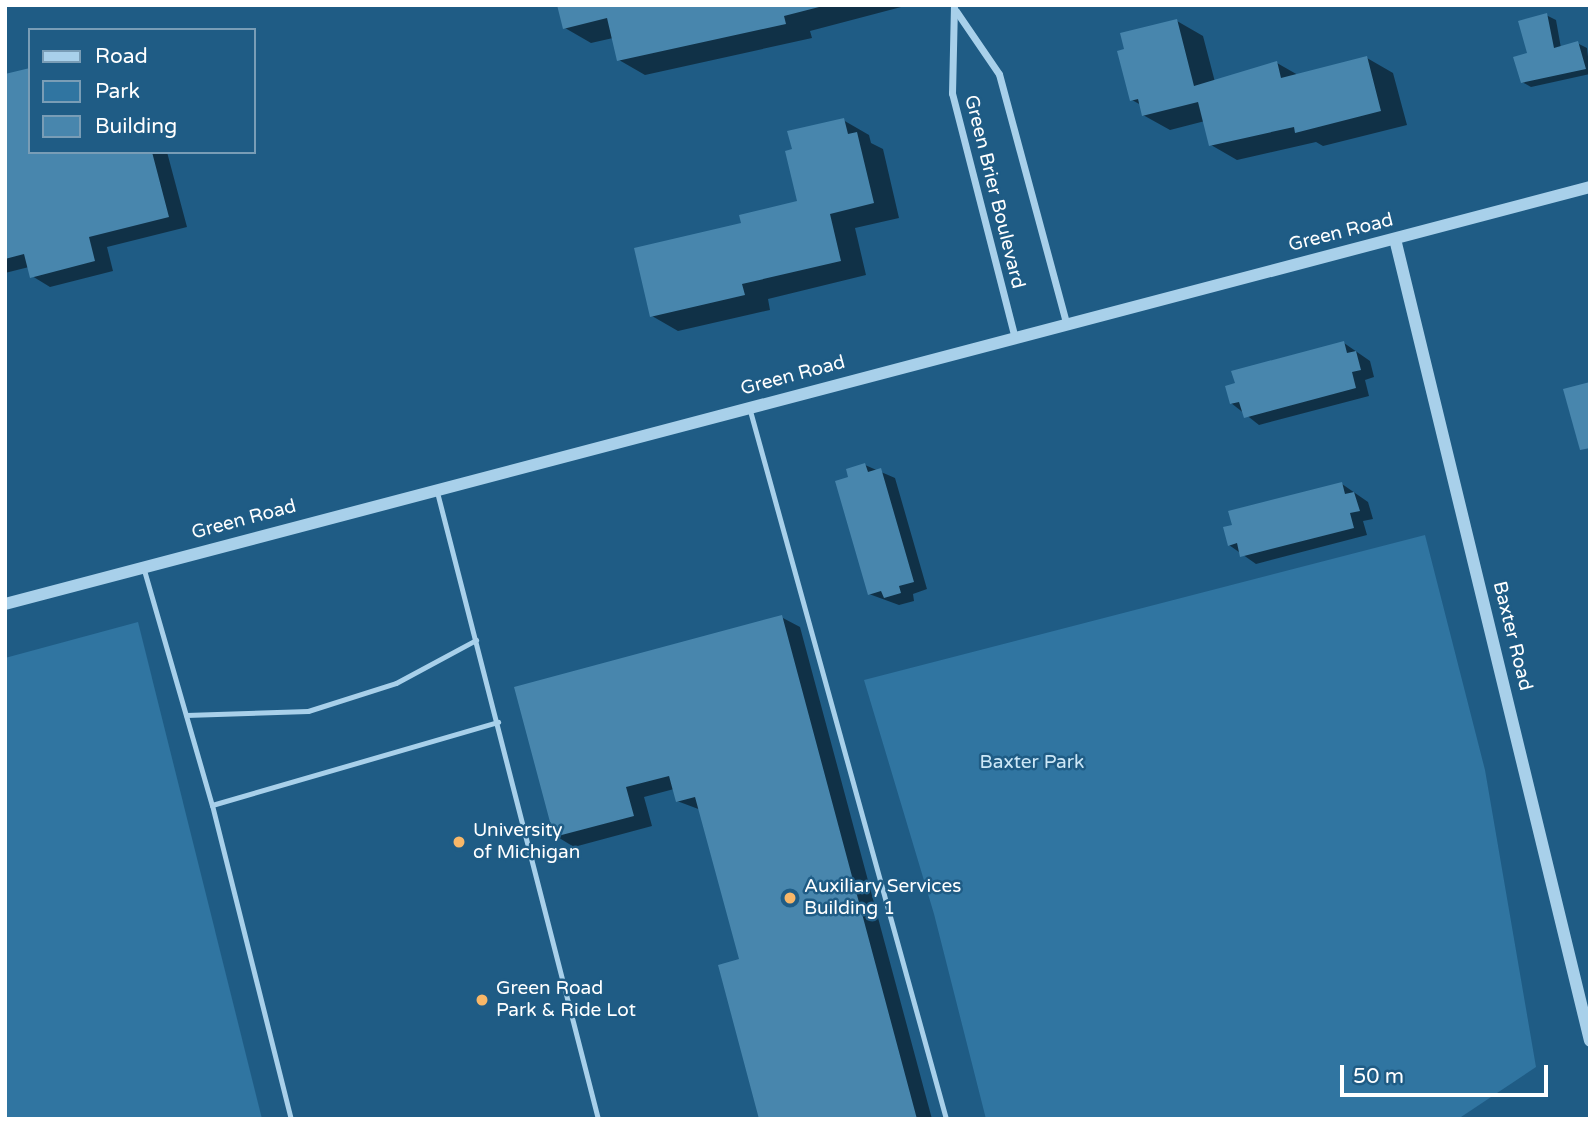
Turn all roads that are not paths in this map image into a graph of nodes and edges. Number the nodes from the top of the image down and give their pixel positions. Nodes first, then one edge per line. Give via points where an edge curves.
1 (955, 8) edge
2 (1590, 187) edge
3 (1395, 239) junction
4 (1066, 323) junction
5 (1016, 338) junction
6 (749, 407) junction
7 (436, 489) junction
8 (143, 567) junction
9 (5, 604) edge
10 (476, 640) junction
11 (186, 715) junction
12 (498, 722) junction
13 (212, 805) junction
14 (1590, 1041) edge
15 (291, 1119) edge
16 (598, 1119) edge
17 (946, 1119) edge

1 - 4 street, Green Brier Boulevard via 999,74
1 - 5 street, Green Brier Boulevard via 952,93
2 - 3 street, Green Road
3 - 4 street, Green Road
3 - 14 street, Baxter Road
4 - 5 street, Green Road
5 - 6 street, Green Road
6 - 7 street, Green Road
6 - 17 lane
7 - 8 street, Green Road
7 - 10 lane
8 - 9 street, Green Road
8 - 11 lane
10 - 11 lane via 396,682 308,711
10 - 12 lane
11 - 13 lane
12 - 13 lane
12 - 16 lane
13 - 15 lane

